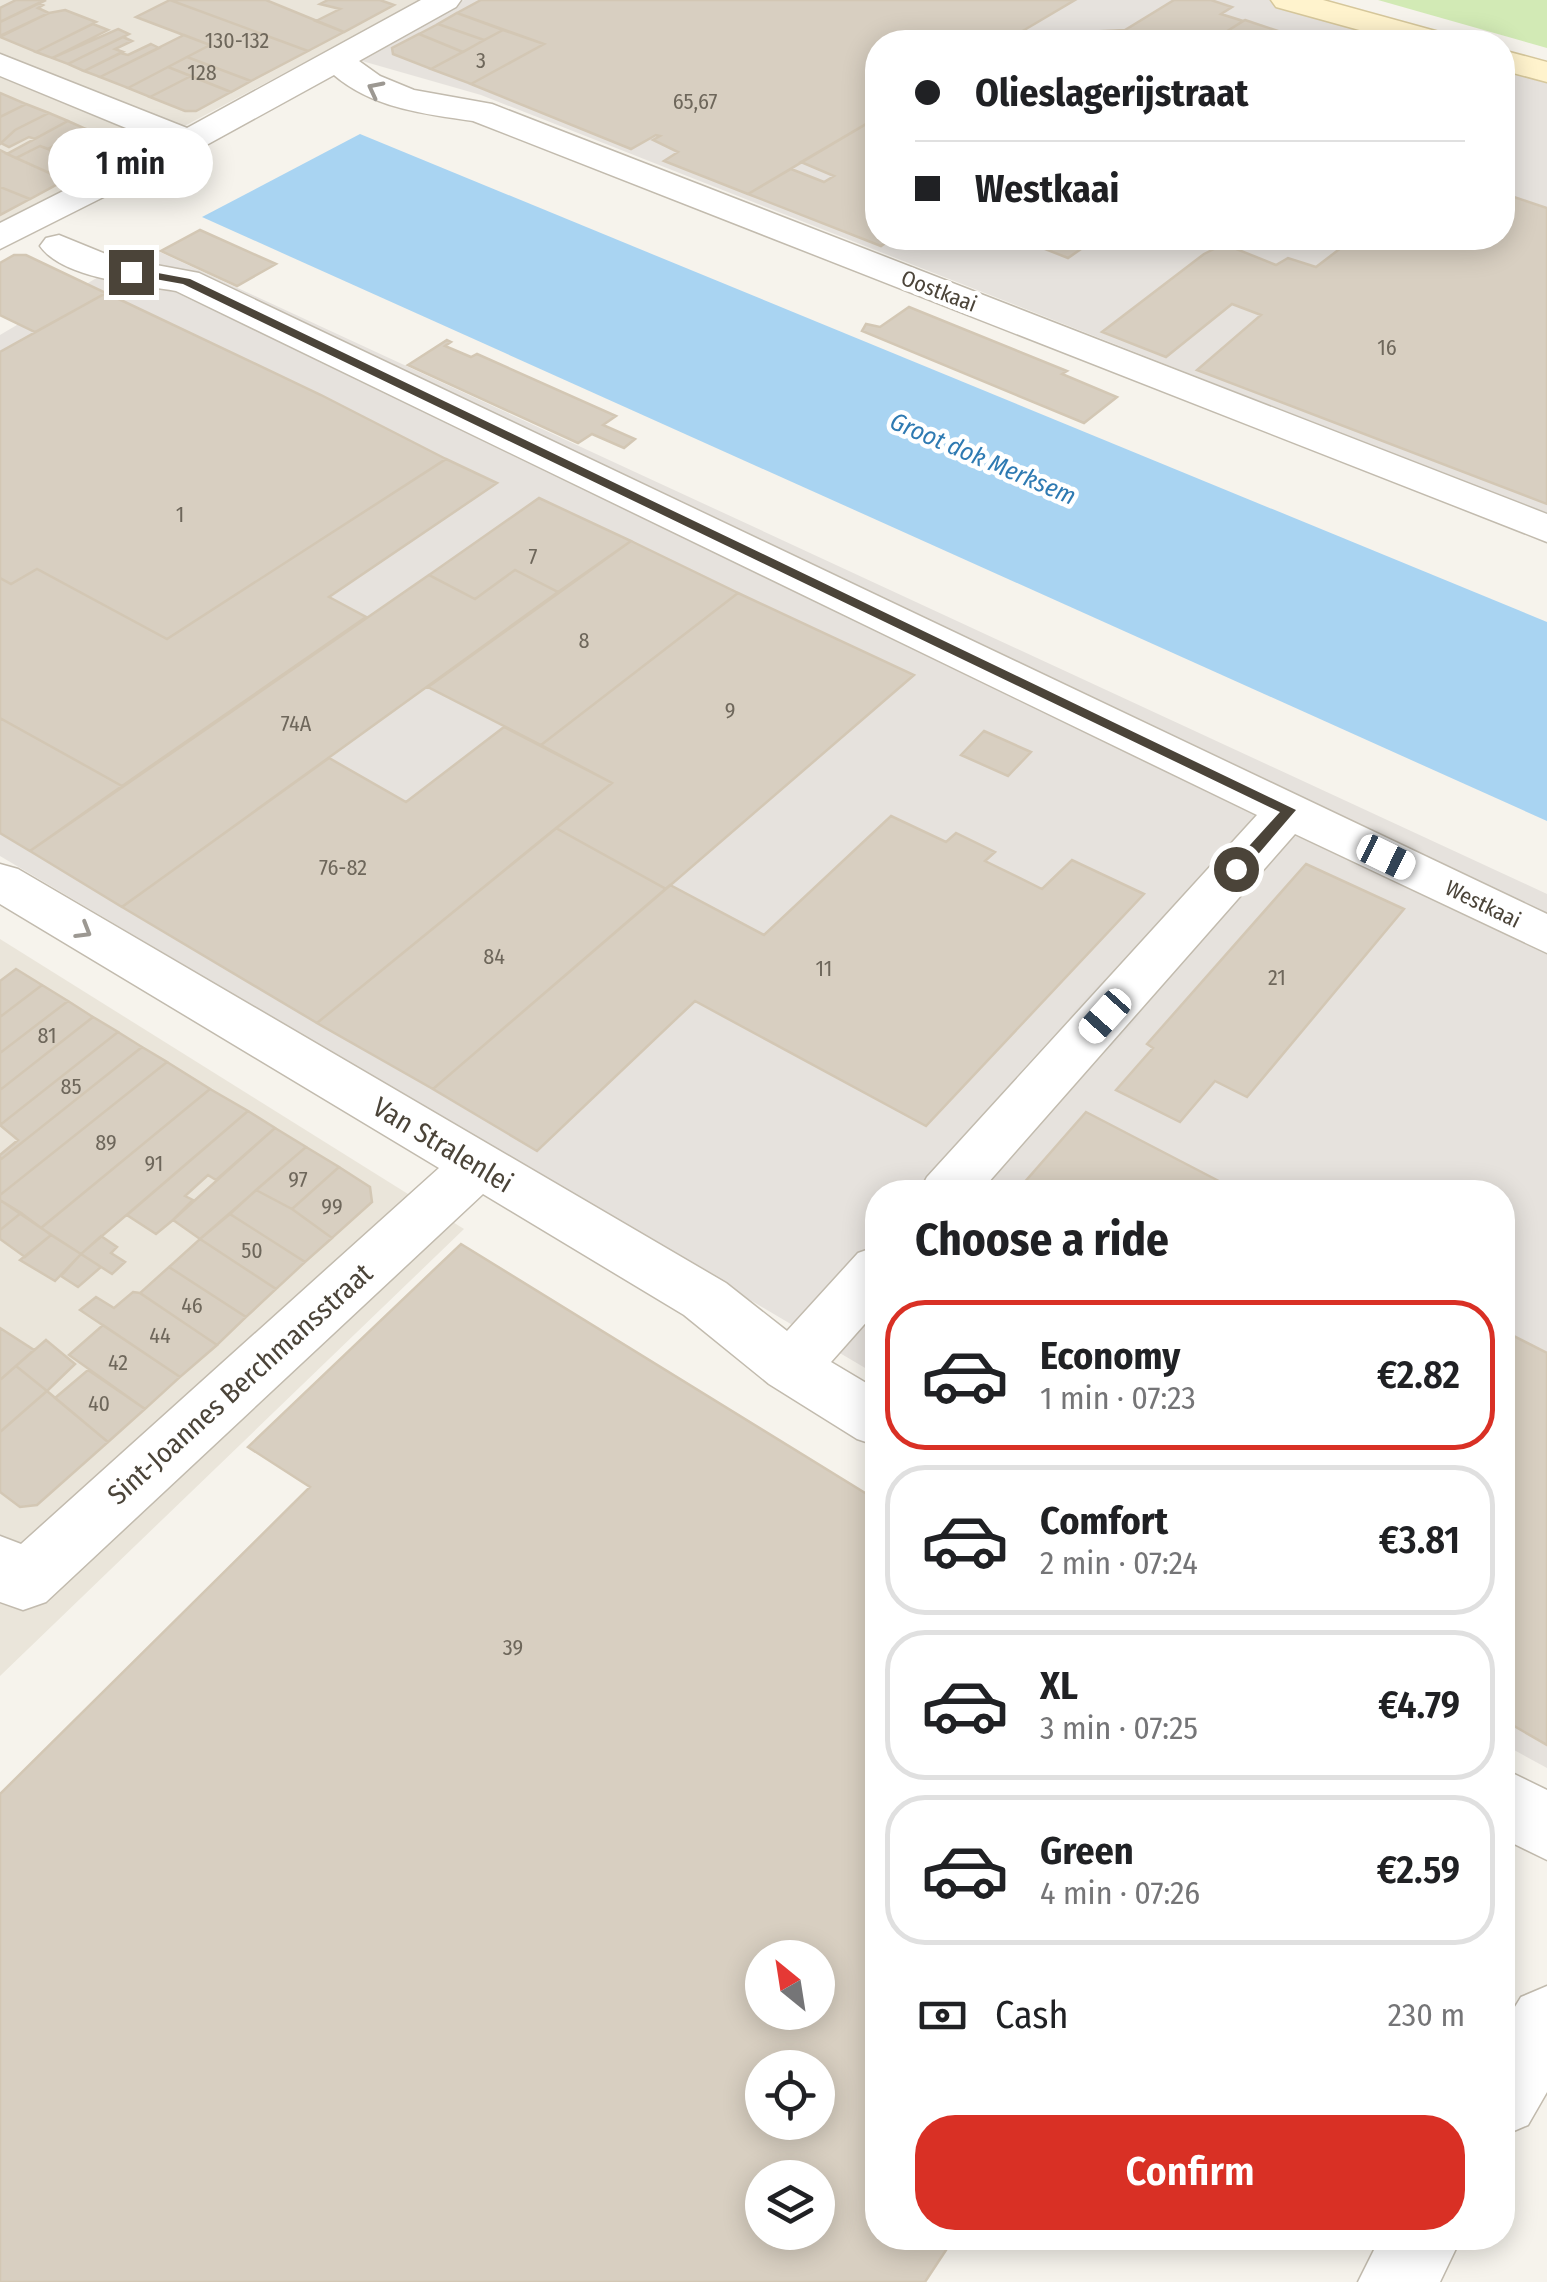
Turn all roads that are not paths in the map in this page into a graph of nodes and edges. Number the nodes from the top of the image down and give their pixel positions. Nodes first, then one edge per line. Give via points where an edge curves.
1 (445, 0) edge
2 (1287, 0) edge
3 (1395, 30) edge
4 (335, 58) junction
5 (1515, 63) edge
6 (0, 64) edge
7 (1547, 72) edge
8 (189, 142) junction
9 (0, 238) edge
10 (59, 246) dead end
11 (1547, 529) edge
12 (1289, 810) junction
13 (0, 881) edge
14 (1547, 935) edge
15 (478, 1166) junction
16 (957, 1180) edge
17 (865, 1284) edge
18 (790, 1368) junction
19 (865, 1413) edge
20 (0, 1564) edge
21 (1515, 1808) edge
22 (1547, 1828) edge
23 (1547, 2022) edge
24 (1515, 2077) edge
25 (1415, 2250) edge
26 (1397, 2282) edge

1 - 4 street
2 - 3 main road
4 - 8 street
11 -> 4 street, Oostkaai via 480,111 391,97
5 - 7 main road
6 - 8 street
8 - 9 street
10 - 12 street, Westkaai via 103,267 186,282
12 - 14 street, Westkaai
12 - 16 street
13 -> 15 street, Van Stralenlei
15 - 18 street, Van Stralenlei via 705,1299
15 - 20 street, Sint-Joannes Berchmansstraat via 23,1582
17 - 18 street
18 - 19 street, Van Stralenlei
21 - 22 street
23 - 24 street
25 - 26 street

